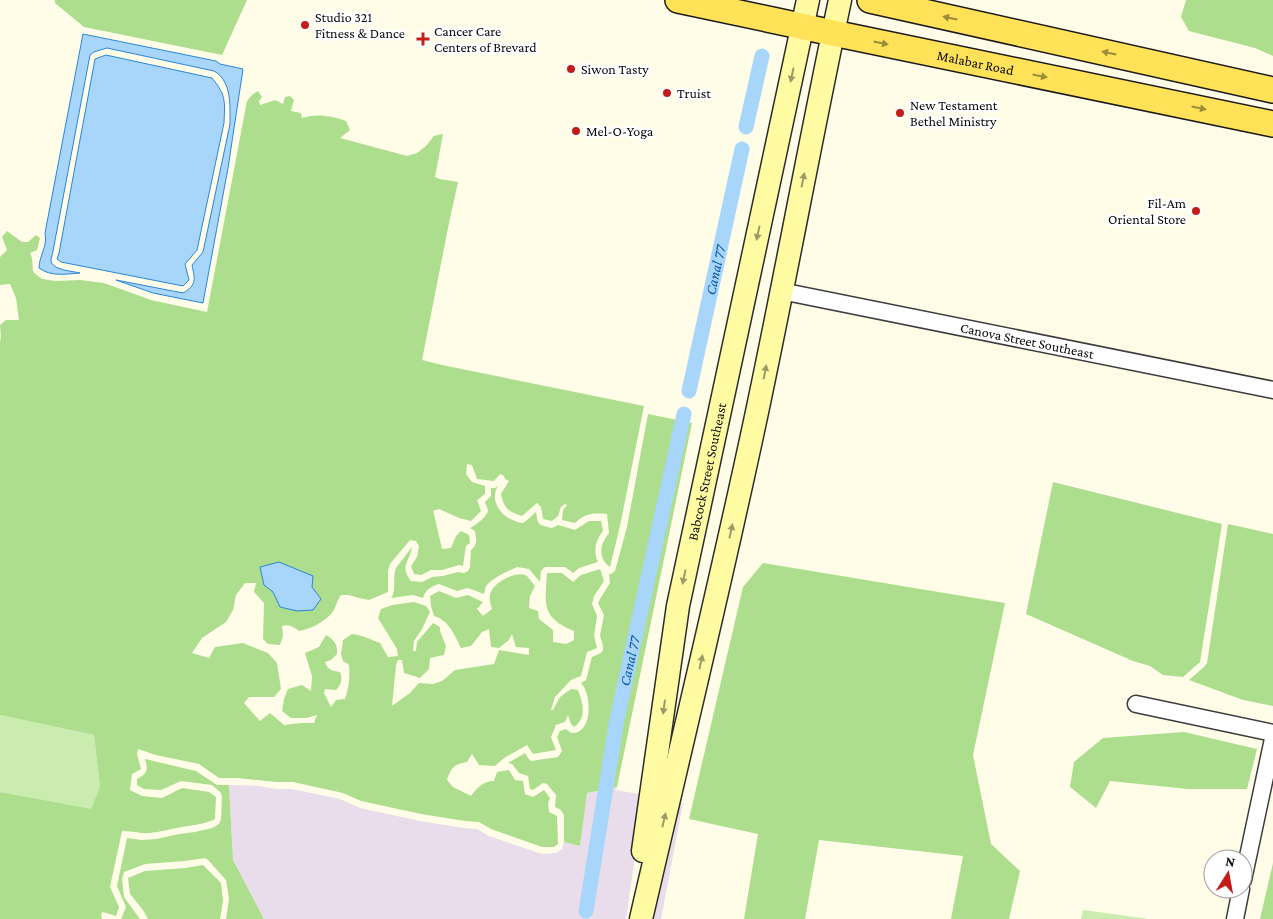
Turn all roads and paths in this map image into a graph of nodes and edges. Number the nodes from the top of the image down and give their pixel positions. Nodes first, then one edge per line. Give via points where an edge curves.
1 (678, 0) edge
2 (808, 0) edge
3 (840, 0) edge
4 (870, 0) edge
5 (803, 27) junction
6 (833, 33) junction
7 (1273, 90) edge
8 (1243, 118) junction
9 (1273, 118) edge
10 (1273, 124) edge
11 (781, 291) junction
12 (1273, 390) edge
13 (1136, 704) dead end
14 (1273, 733) edge
15 (1273, 739) edge
16 (1250, 849) edge
17 (1239, 899) edge
18 (634, 919) edge
19 (641, 919) edge
20 (1235, 919) edge

1 - 5 main road, Malabar Road
2 - 5 main road, Babcock Street Southeast
3 - 6 main road
7 -> 4 main road
5 - 6 main road, Malabar Road
5 -> 18 main road, Babcock Street Southeast via 678,606
6 -> 8 main road, Malabar Road
11 -> 6 main road
8 - 9 main road
8 - 10 main road, Malabar Road
11 - 12 street, Canova Street Southeast
19 -> 11 main road via 722,569
13 - 14 street
15 - 16 street
17 - 20 street

